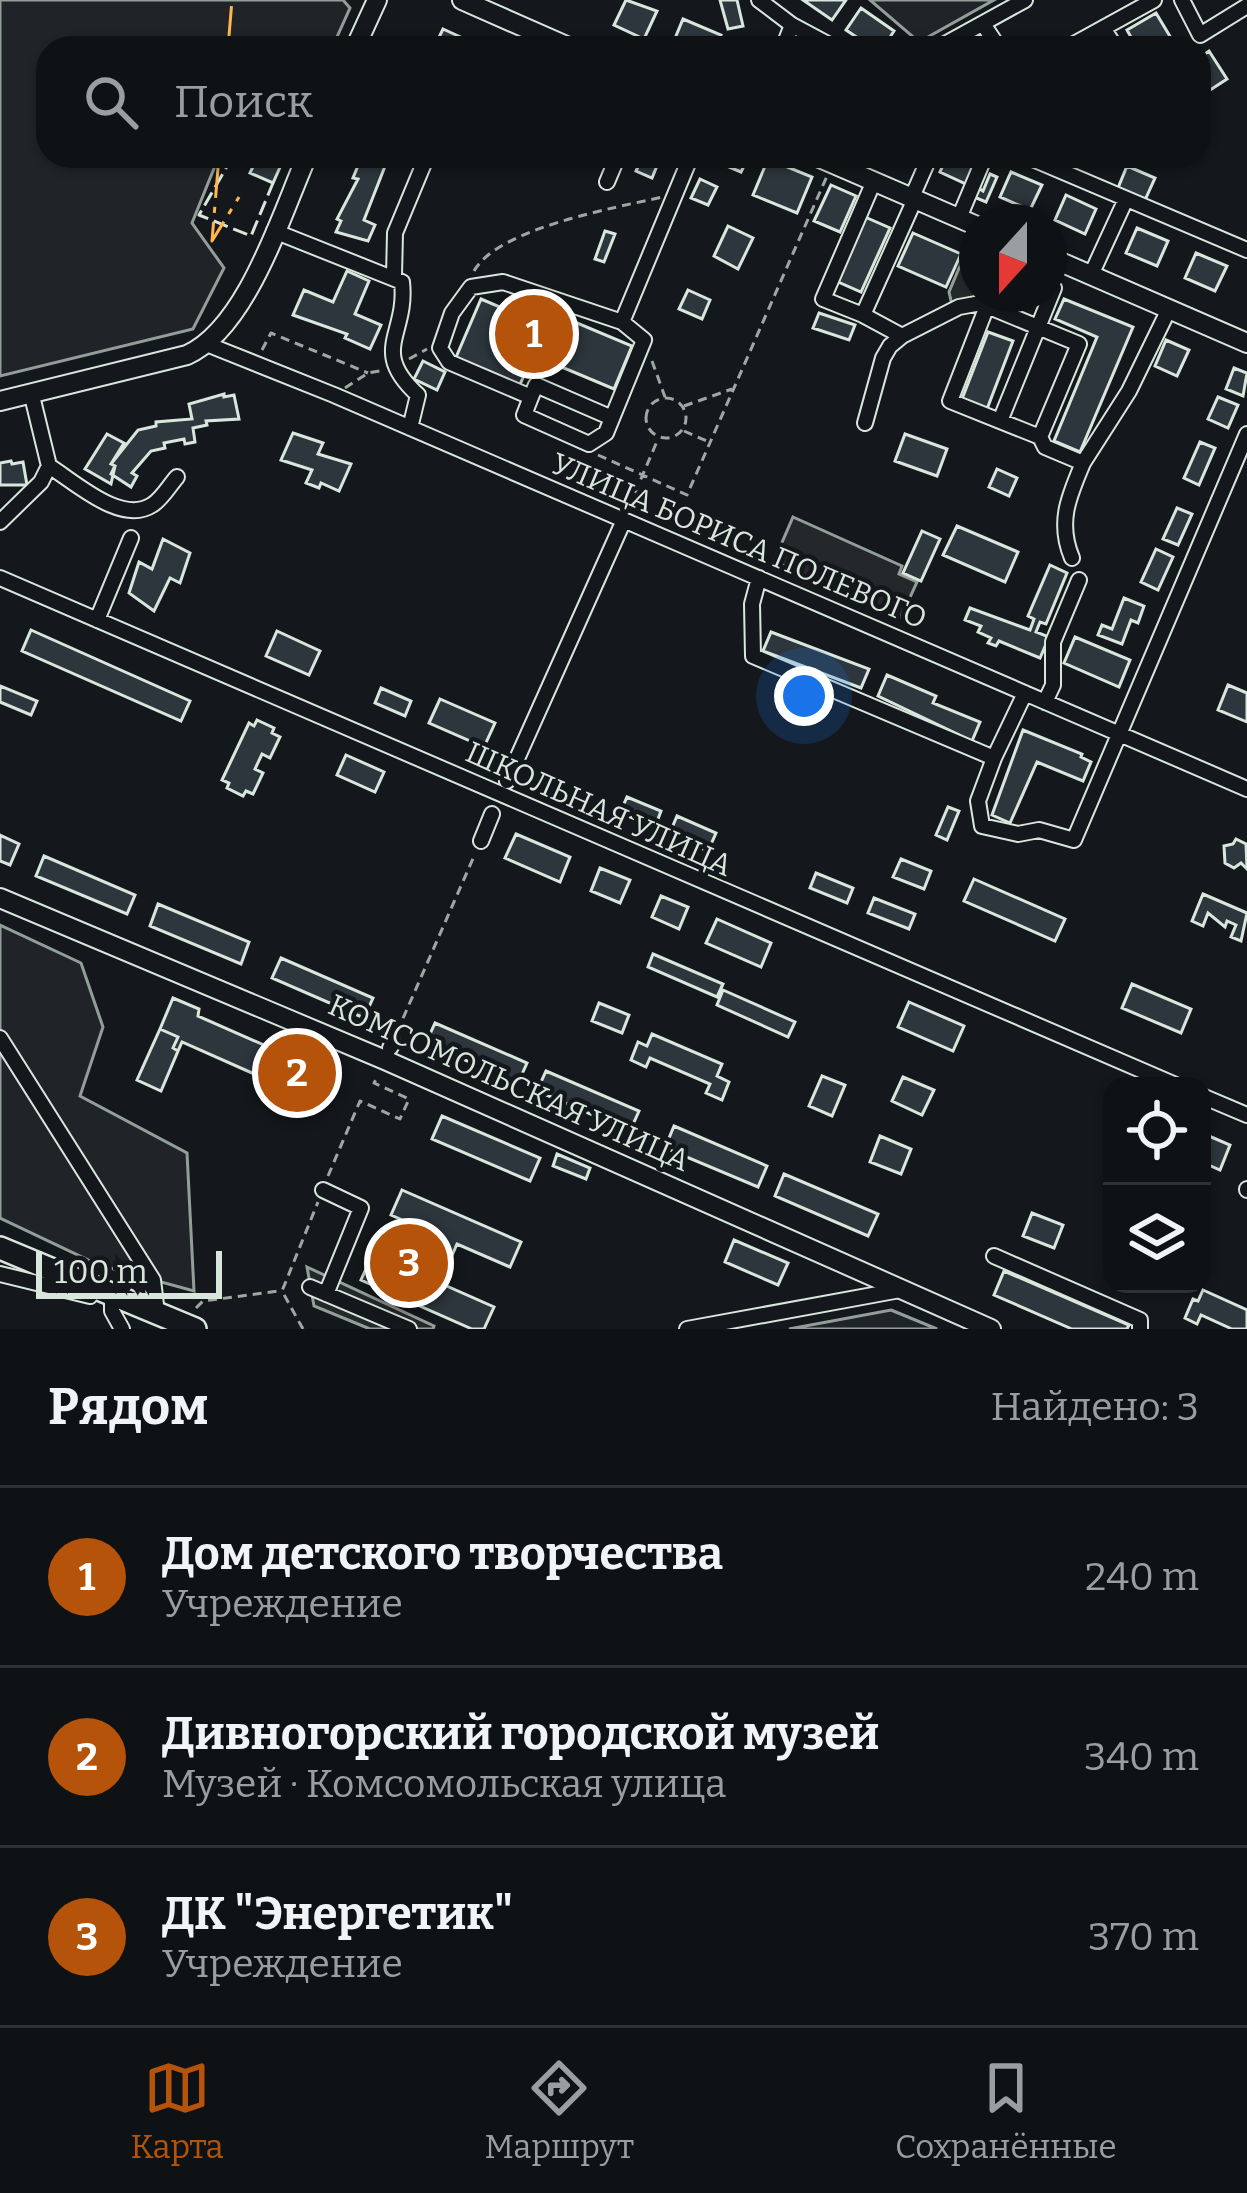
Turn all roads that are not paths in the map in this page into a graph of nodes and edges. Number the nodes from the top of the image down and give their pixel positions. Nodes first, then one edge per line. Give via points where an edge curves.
1 (377, 0) edge
2 (461, 0) edge
3 (758, 0) edge
4 (1025, 0) edge
5 (1154, 0) edge
6 (1182, 0) edge
7 (1247, 6) edge
8 (983, 24) junction
9 (792, 25) junction
10 (1103, 28) junction
11 (360, 36) edge
12 (544, 36) edge
13 (788, 36) edge
14 (813, 36) edge
15 (960, 36) edge
16 (990, 36) edge
17 (1088, 36) edge
18 (1108, 36) edge
19 (302, 168) edge
20 (422, 168) edge
21 (613, 168) edge
22 (686, 168) edge
23 (861, 168) edge
24 (925, 168) edge
25 (982, 168) edge
26 (1054, 168) edge
27 (874, 181) junction
28 (607, 182) dead end
29 (913, 198) junction
30 (1126, 199) junction
31 (973, 204) edge
32 (959, 218) edge
33 (274, 231) junction
34 (1247, 250) edge
35 (1067, 265) edge
36 (1091, 275) junction
37 (394, 277) junction
38 (959, 307) edge
39 (1169, 309) junction
40 (980, 312) edge
41 (1008, 312) edge
42 (1044, 312) edge
43 (863, 315) junction
44 (622, 322) junction
45 (1038, 326) junction
46 (902, 336) junction
47 (1247, 343) edge
48 (208, 345) junction
49 (31, 392) junction
50 (531, 398) junction
51 (0, 401) edge
52 (612, 418) junction
53 (1000, 421) junction
54 (865, 423) dead end
55 (410, 428) junction
56 (1247, 434) edge
57 (1040, 437) junction
58 (1083, 463) junction
59 (49, 466) junction
60 (177, 477) dead end
61 (623, 520) junction
62 (0, 522) edge
63 (131, 538) dead end
64 (1072, 558) dead end
65 (0, 578) edge
66 (759, 578) junction
67 (1079, 580) dead end
68 (97, 620) junction
69 (1024, 694) junction
70 (1045, 702) junction
71 (1122, 735) junction
72 (994, 758) junction
73 (507, 782) dead end
74 (1247, 789) edge
75 (492, 814) dead end
76 (481, 841) road end
77 (0, 898) edge
78 (0, 1038) edge
79 (1157, 1077) edge
80 (1211, 1100) edge
81 (1247, 1115) edge
82 (323, 1190) road end
83 (0, 1248) edge
84 (994, 1256) dead end
85 (0, 1274) edge
86 (104, 1290) junction
87 (900, 1290) junction
88 (157, 1312) junction
89 (195, 1319) edge
90 (122, 1329) edge
91 (409, 1329) edge
92 (687, 1329) edge
93 (991, 1329) edge
94 (1140, 1329) edge

1 - 11 main road
2 - 12 main road
3 - 9 street
4 - 8 street
5 - 10 street
6 - 7 street via 1200,35
8 - 15 street
8 - 16 street
9 - 13 street
9 - 14 street
10 - 17 street
10 - 18 street
19 - 33 main road
20 - 37 street via 395,233
21 - 28 street
22 - 44 street
23 - 27 main road
24 - 29 street
25 - 31 street
26 - 30 street
27 - 29 main road
27 - 43 street via 823,298
29 - 32 main road
29 - 43 street
30 - 34 street
30 - 36 street
33 - 37 street
33 - 48 main road
35 - 36 main road
36 - 39 main road
37 - 55 street via 404,302 395,369 418,395
38 - 46 street
39 - 47 main road
39 - 58 street
40 - 53 street via 950,400
41 - 45 street
42 - 45 street
43 - 46 street
44 - 50 street via 502,282 471,286 440,348 449,362
44 - 52 street via 644,340
45 - 53 street
45 - 57 street via 1079,344
46 - 54 street via 883,358
48 - 49 main road
48 - 55 street, УЛИЦА БОРИСА ПОЛЕВОГО
49 - 51 main road
49 - 59 street
50 - 52 street via 536,386
50 - 52 street via 524,415 589,443
53 - 57 street
55 - 61 street, УЛИЦА БОРИСА ПОЛЕВОГО
56 - 71 street
57 - 58 street
58 - 64 street via 1063,515
59 - 60 street via 139,512
59 - 62 street
61 - 66 street, УЛИЦА БОРИСА ПОЛЕВОГО
61 - 73 street
63 - 68 street
65 - 68 street, ШКОЛЬНАЯ УЛИЦА
66 - 69 street, УЛИЦА БОРИСА ПОЛЕВОГО
66 - 72 street via 753,656
67 - 70 street via 1053,642
68 - 79 street, ШКОЛЬНАЯ УЛИЦА
69 - 70 street, УЛИЦА БОРИСА ПОЛЕВОГО
69 - 72 street
70 - 71 street, УЛИЦА БОРИСА ПОЛЕВОГО
71 - 72 street via 1074,841 982,826 978,801
71 - 74 street, УЛИЦА БОРИСА ПОЛЕВОГО
75 - 76 street
77 - 87 main road, КОМСОМОЛЬСКАЯ УЛИЦА
78 - 88 street via 152,1280
80 - 81 street
82 - 91 street via 361,1208 318,1290
83 - 86 highway
84 - 94 street via 1140,1321
85 - 86 street via 90,1296
86 - 88 highway
86 - 90 street
87 - 92 street
87 - 93 main road, КОМСОМОЛЬСКАЯ УЛИЦА
88 - 89 highway

